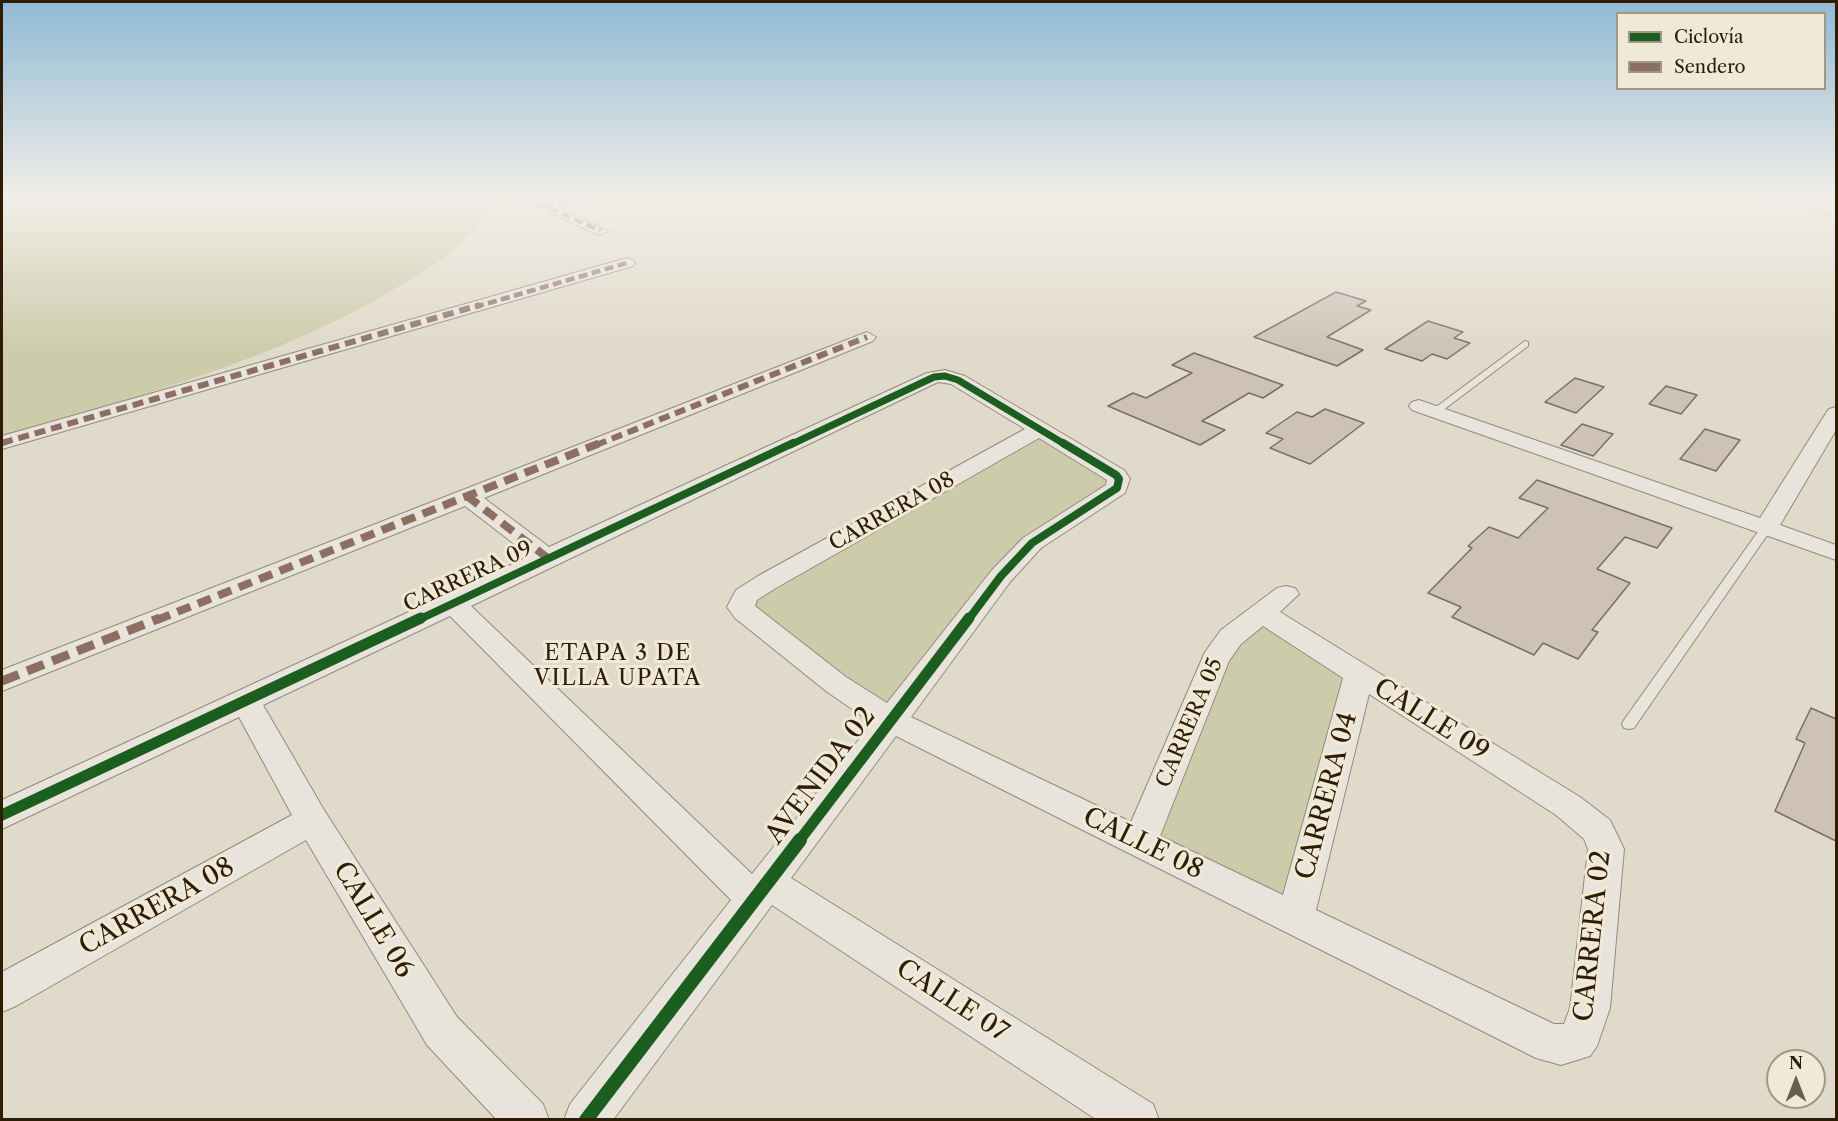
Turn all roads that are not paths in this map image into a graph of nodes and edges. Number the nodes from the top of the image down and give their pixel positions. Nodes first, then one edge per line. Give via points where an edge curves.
1 (627, 263) dead end
2 (867, 337) dead end
3 (1525, 344) dead end
4 (1427, 409) joint
5 (1833, 423) edge
6 (1040, 429) junction
7 (2, 443) edge
8 (467, 496) junction
9 (1766, 528) junction
10 (1836, 552) edge
11 (549, 559) junction
12 (1286, 594) dead end
13 (746, 596) joint
14 (453, 604) junction
15 (1262, 613) junction
16 (1359, 674) junction
17 (2, 681) edge
18 (246, 702) junction
19 (891, 720) junction
20 (1629, 724) dead end
21 (2, 815) edge
22 (312, 820) junction
23 (1598, 830) joint
24 (1140, 842) junction
25 (760, 890) junction
26 (1295, 918) junction
27 (2, 993) edge
28 (1576, 1042) joint
29 (526, 1119) edge
30 (586, 1119) edge
31 (1137, 1119) edge

1 - 7 street
2 - 8 street
3 - 4 lane
4 - 9 street
5 - 9 street
6 - 11 street, CARRERA 09 via 951,377 934,377
6 - 13 street, CARRERA 08
6 - 19 street, AVENIDA 02 via 1116,475 1117,488 1020,554
8 - 11 street
8 - 17 street
9 - 10 street
9 - 20 lane
11 - 14 street, CARRERA 09
12 - 15 street, CARRERA 05
13 - 19 street, CALLE 08 via 741,607 745,612 836,684
14 - 18 street, CARRERA 09
14 - 25 street, CALLE 07
15 - 16 street, CALLE 09
15 - 24 street, CARRERA 05 via 1231,637 1215,659
16 - 23 street, CALLE 09 via 1568,806
16 - 26 street, CARRERA 04
18 - 21 street, CARRERA 09
18 - 22 street, CALLE 06
19 - 24 street, CALLE 08
19 - 25 street, AVENIDA 02
22 - 27 street, CARRERA 08
22 - 29 street, CALLE 06 via 442,1031
23 - 28 street, CARRERA 02 via 1606,849 1592,997 1583,1033
24 - 26 street, CALLE 08
25 - 30 street, AVENIDA 02
25 - 31 street, CALLE 07
26 - 28 street, CALLE 08 via 1551,1044 1565,1046

